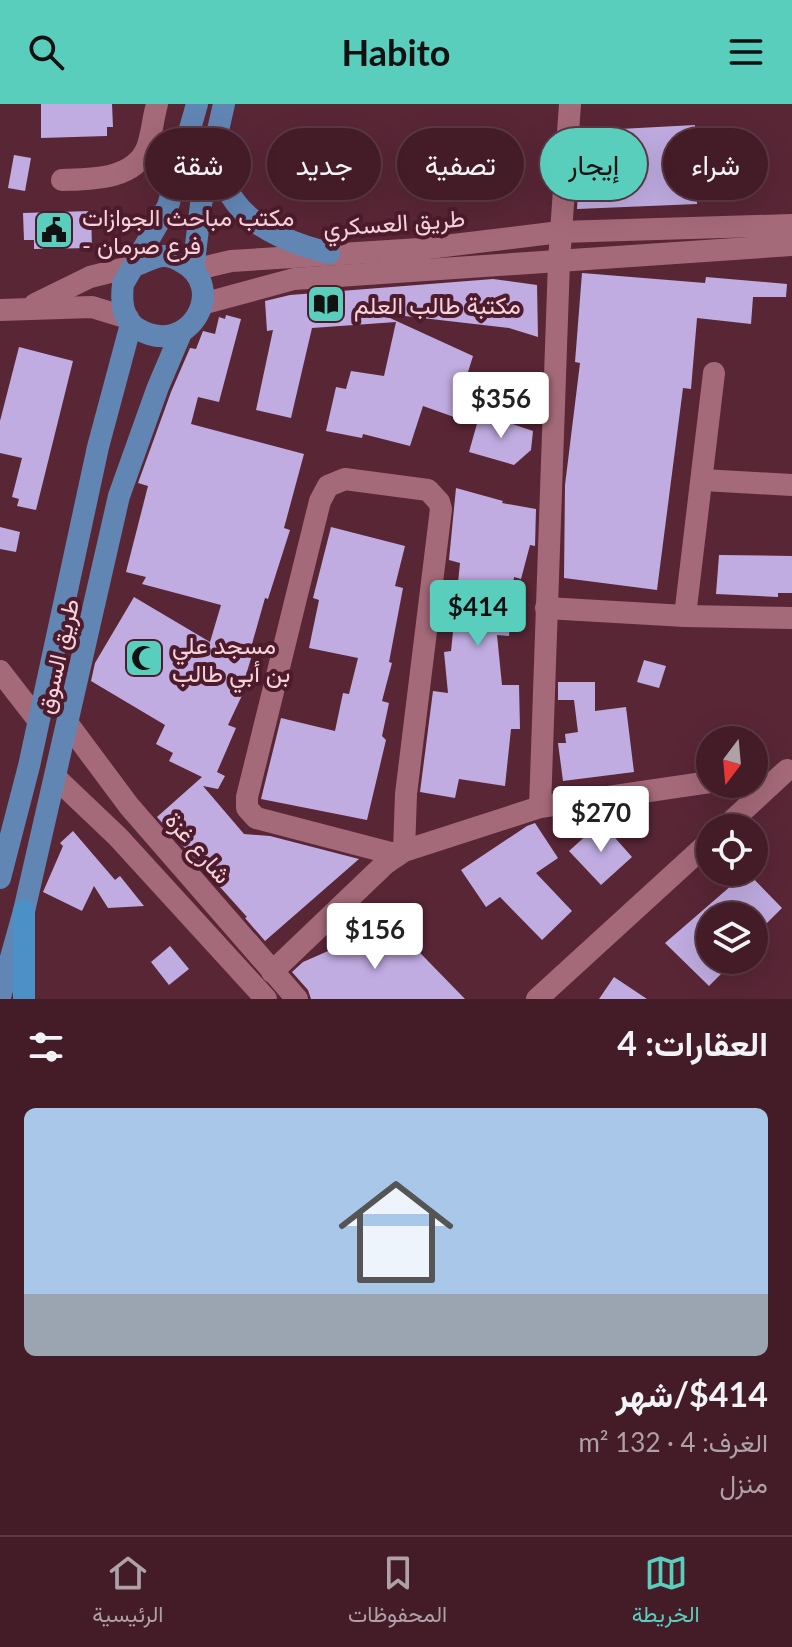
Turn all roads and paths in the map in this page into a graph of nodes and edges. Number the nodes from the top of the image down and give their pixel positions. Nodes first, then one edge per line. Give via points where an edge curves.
1 (157, 104) edge
2 (197, 104) edge
3 (224, 104) edge
4 (570, 104) edge
5 (219, 128) edge
6 (62, 180) dead end
7 (202, 200) edge
8 (232, 200) edge
9 (792, 225) edge
10 (560, 232) junction
11 (792, 245) edge
12 (329, 253) junction
13 (559, 261) junction
14 (134, 266) junction
15 (193, 270) junction
16 (202, 304) junction
17 (29, 308) junction
18 (0, 310) edge
19 (129, 321) junction
20 (181, 333) junction
21 (714, 373) dead end
22 (703, 480) junction
23 (792, 485) edge
24 (546, 608) junction
25 (685, 616) junction
26 (792, 618) edge
27 (0, 671) edge
28 (38, 720) junction
29 (68, 724) junction
30 (29, 766) junction
31 (790, 770) edge
32 (768, 773) edge
33 (56, 778) junction
34 (696, 784) edge
35 (540, 807) junction
36 (740, 814) edge
37 (401, 853) junction
38 (696, 854) edge
39 (0, 878) edge
40 (24, 911) junction
41 (272, 972) junction
42 (0, 997) edge
43 (24, 999) edge
44 (266, 999) edge
45 (297, 999) edge
46 (537, 999) edge

1 - 6 street via 146,150 128,169
2 - 14 main road via 168,206
3 - 5 main road
4 - 10 street
7 - 15 main road
8 - 12 main road via 272,234
9 - 10 street, طريق العسكري
10 - 12 street, طريق العسكري via 420,249
10 - 13 street
11 - 13 street, طريق العسكري
12 - 15 street, طريق العسكري via 231,261
13 - 16 street, طريق العسكري via 294,279
13 - 24 street
14 - 15 main road via 163,256
14 - 17 street via 90,277
14 - 19 main road via 121,296
15 - 16 main road via 202,288
16 - 20 main road via 195,321
17 - 18 street
17 - 19 street via 92,307
19 - 20 main road via 155,336
19 - 28 main road, طريق السوق
20 - 29 main road, طريق السوق via 119,496
21 - 22 street
22 - 23 street
22 - 25 street
24 - 25 street
24 - 35 street
25 - 26 street
27 - 28 street
28 - 30 main road, طريق السوق
29 - 33 main road, طريق السوق
29 - 41 street, شارع غزة via 129,806
30 - 33 main road
30 - 39 main road, طريق السوق
31 - 32 street
31 - 36 street
33 - 40 main road, طريق السوق
33 - 44 street via 118,837
34 - 35 street
35 - 37 street
37 - 37 street via 441,509 428,490 345,479 328,486 320,501 247,808 256,818
37 - 41 street
38 - 46 street
40 - 42 main road, طريق السوق
40 - 43 highway
41 - 45 street, شارع غزة

